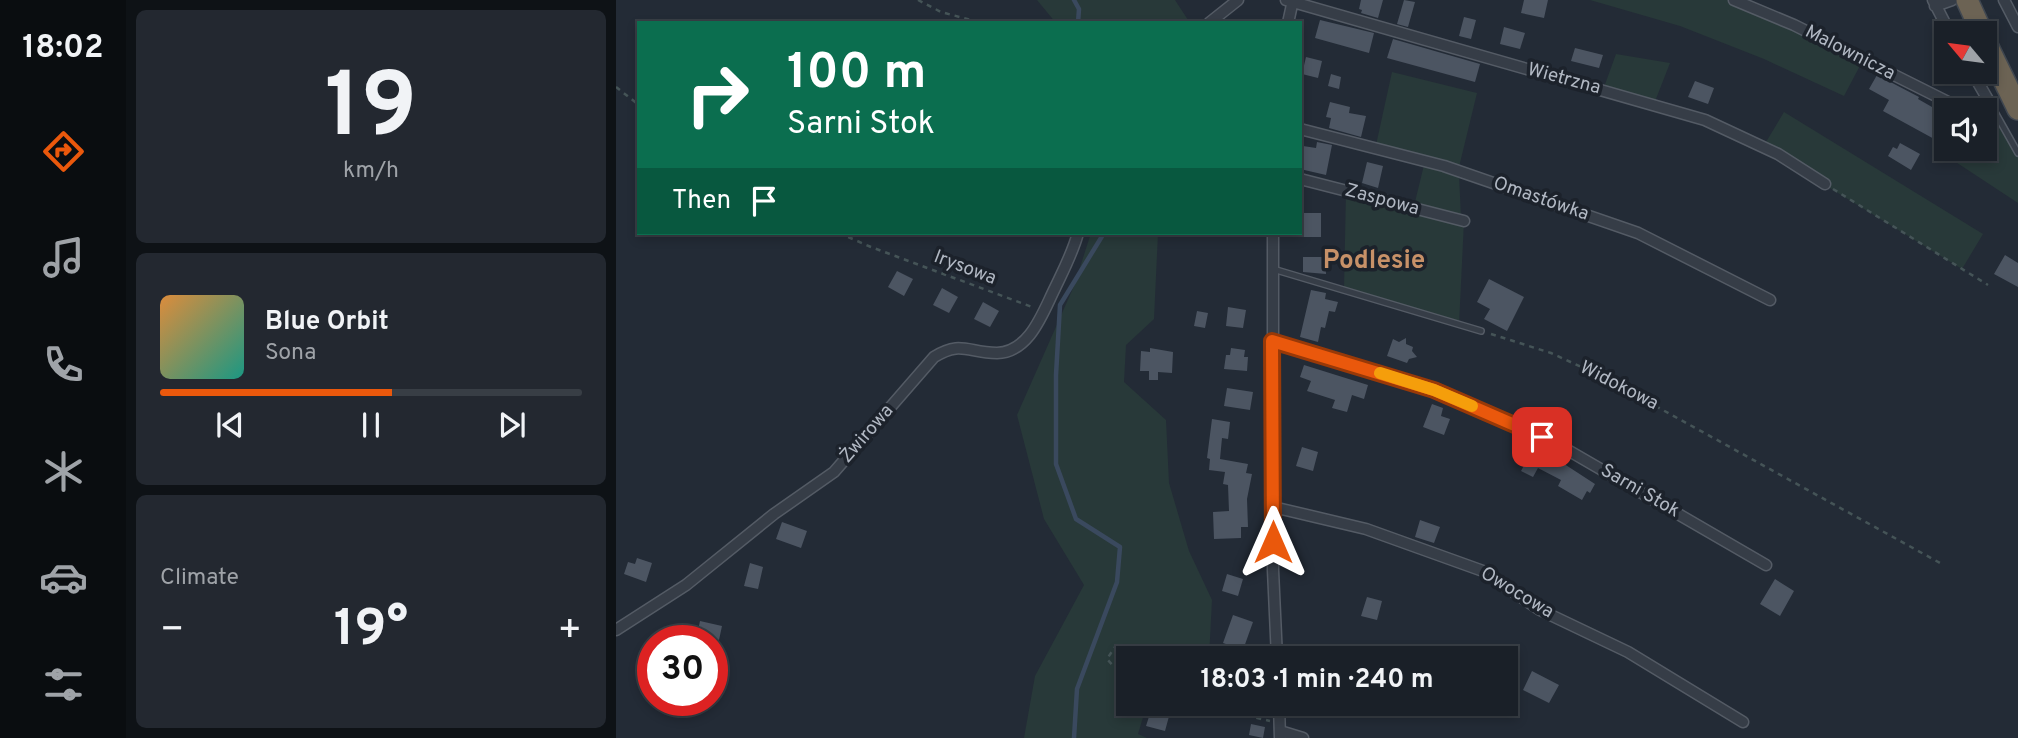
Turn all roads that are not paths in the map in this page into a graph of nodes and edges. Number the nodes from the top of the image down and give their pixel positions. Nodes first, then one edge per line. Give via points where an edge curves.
1 (1238, 0) edge
2 (1734, 0) edge
3 (1952, 0) edge
4 (1967, 0) edge
5 (2004, 0) edge
6 (1291, 1) edge
7 (1934, 3) edge
8 (1212, 21) edge
9 (1288, 21) edge
10 (1944, 21) edge
11 (1977, 21) edge
12 (2018, 27) edge
13 (1997, 66) edge
14 (1940, 98) edge
15 (2018, 109) edge
16 (1997, 123) edge
17 (1302, 130) edge
18 (2018, 153) edge
19 (1302, 180) edge
20 (1825, 184) road end
21 (1464, 221) dead end
22 (1078, 235) edge
23 (1273, 235) edge
24 (1273, 269) junction
25 (1770, 300) dead end
26 (1481, 331) road end
27 (1272, 341) junction
28 (1273, 507) junction
29 (1766, 565) dead end
30 (616, 629) edge
31 (1277, 646) edge
32 (1743, 722) dead end
33 (1280, 731) edge
34 (1303, 738) edge

1 - 8 street
2 - 14 street, Malownicza
3 - 7 street
4 - 11 highway
5 - 12 street
6 - 9 street
6 - 20 street, Wietrzna via 1704,120 1778,154
7 - 10 street
13 - 15 highway
16 - 18 lane
17 - 25 street, Omastówka via 1444,166 1638,233
19 - 21 street, Zaspowa
22 - 30 street, Żwirowa via 1044,312 1022,342 997,353 948,348 934,356 834,471 685,585
23 - 24 street
24 - 26 lane
24 - 27 street
27 - 28 street
27 - 29 street, Sarni Stok via 1434,390 1559,444
28 - 31 street
28 - 32 street, Owocowa via 1366,529 1483,571 1540,610 1628,652
33 - 34 street

